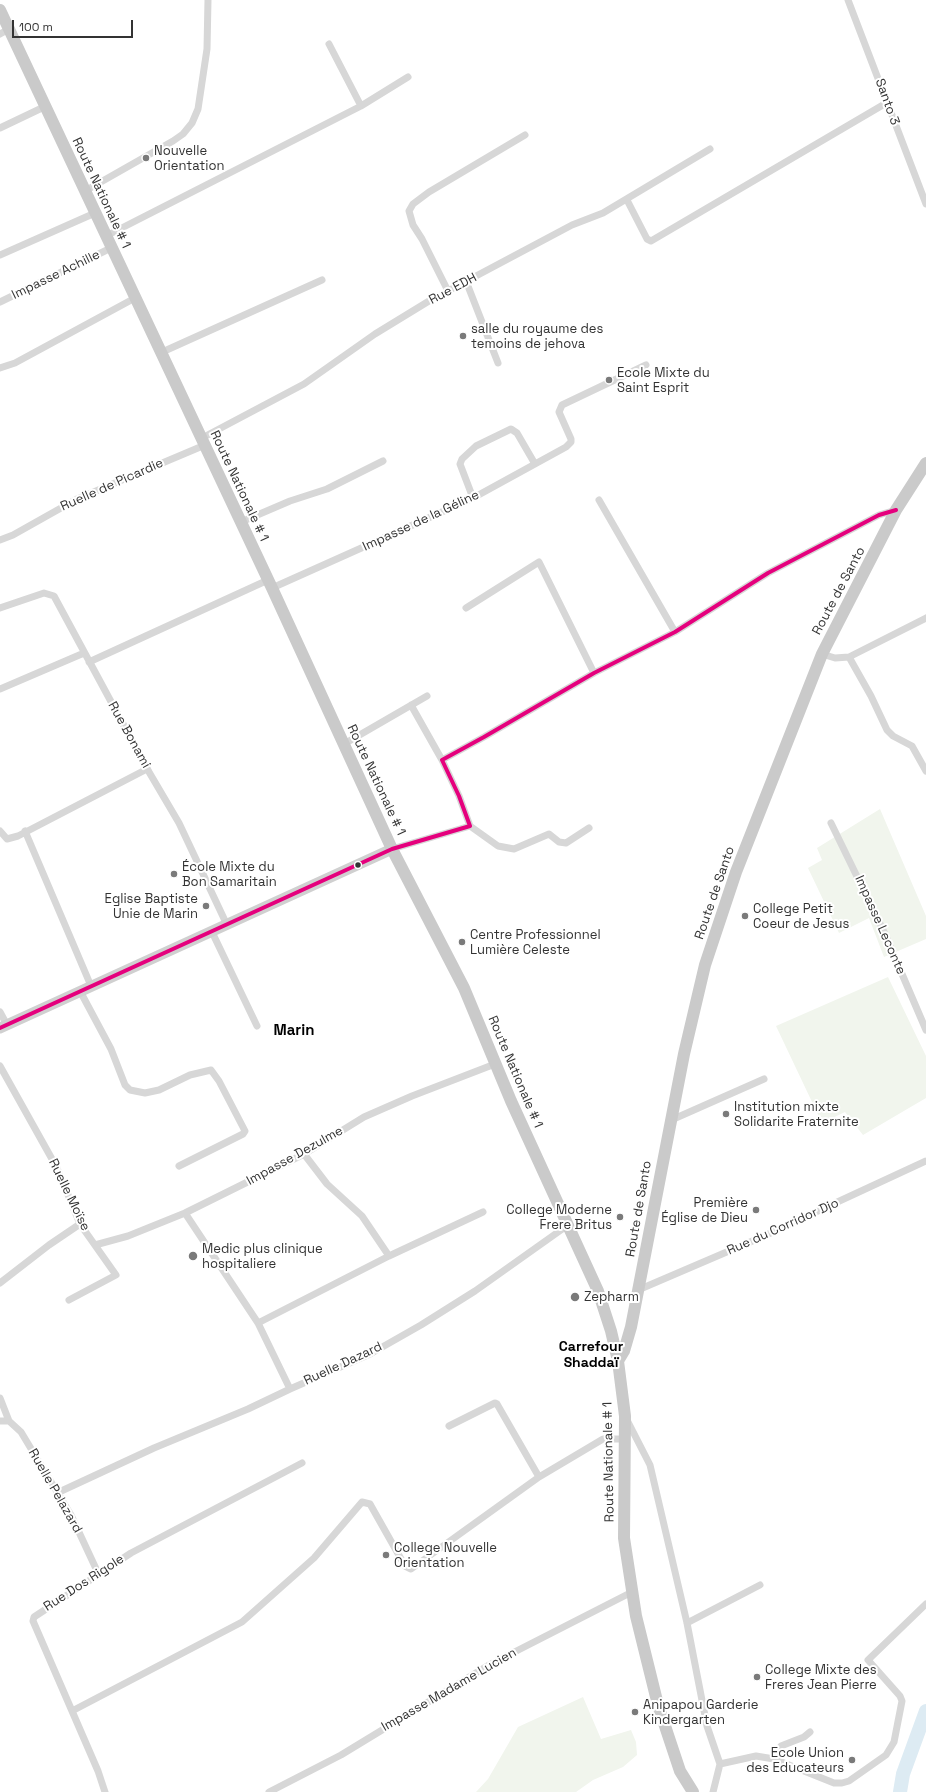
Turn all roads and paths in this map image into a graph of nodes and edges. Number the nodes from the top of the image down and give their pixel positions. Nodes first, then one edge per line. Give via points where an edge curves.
1 (208, 0) edge
2 (848, 0) edge
3 (0, 10) edge
4 (4, 31) edge
5 (329, 44) dead end
6 (408, 77) dead end
7 (888, 102) junction
8 (361, 106) junction
9 (44, 107) junction
10 (0, 128) edge
11 (525, 135) dead end
12 (710, 149) dead end
13 (85, 191) junction
14 (627, 200) junction
15 (926, 204) edge
16 (94, 213) junction
17 (106, 236) junction
18 (111, 248) junction
19 (0, 255) edge
20 (322, 280) dead end
21 (466, 281) junction
22 (448, 291) junction
23 (135, 298) junction
24 (0, 302) edge
25 (160, 354) junction
26 (498, 363) dead end
27 (646, 365) dead end
28 (0, 368) edge
29 (204, 442) junction
30 (383, 461) dead end
31 (926, 463) edge
32 (535, 464) junction
33 (473, 498) junction
34 (599, 500) dead end
35 (896, 510) junction
36 (241, 522) junction
37 (0, 540) edge
38 (270, 584) junction
39 (0, 608) edge
40 (466, 608) dead end
41 (926, 618) edge
42 (675, 632) junction
43 (84, 653) junction
44 (822, 654) junction
45 (849, 657) junction
46 (89, 662) junction
47 (594, 674) junction
48 (0, 689) edge
49 (427, 696) dead end
50 (411, 705) junction
51 (344, 744) junction
52 (442, 760) junction
53 (147, 769) junction
54 (926, 771) edge
55 (832, 823) dead end
56 (470, 826) junction
57 (589, 828) dead end
58 (0, 831) edge
59 (25, 832) junction
60 (392, 849) junction
61 (228, 925) junction
62 (212, 932) junction
63 (91, 986) junction
64 (80, 991) junction
65 (0, 1012) edge
66 (3, 1026) edge
67 (257, 1026) dead end
68 (926, 1030) edge
69 (494, 1064) junction
70 (0, 1066) edge
71 (764, 1080) dead end
72 (669, 1121) junction
73 (304, 1154) junction
74 (926, 1161) edge
75 (179, 1166) dead end
76 (484, 1212) dead end
77 (184, 1213) junction
78 (80, 1224) junction
79 (568, 1225) junction
80 (96, 1246) junction
81 (389, 1256) junction
82 (0, 1284) edge
83 (638, 1290) junction
84 (69, 1300) dead end
85 (258, 1324) junction
86 (618, 1361) junction
87 (290, 1388) junction
88 (0, 1398) edge
89 (625, 1416) junction
90 (9, 1421) junction
91 (0, 1422) edge
92 (450, 1426) dead end
93 (624, 1439) junction
94 (302, 1463) dead end
95 (539, 1477) junction
96 (57, 1493) junction
97 (98, 1573) junction
98 (760, 1585) dead end
99 (632, 1592) junction
100 (926, 1604) edge
101 (687, 1623) junction
102 (72, 1711) junction
103 (810, 1732) dead end
104 (774, 1759) junction
105 (720, 1764) junction
106 (105, 1792) edge
107 (269, 1792) edge
108 (692, 1792) edge
109 (712, 1792) edge

1 - 13 street via 207,49 198,109 192,123 173,141
2 - 7 street, Santo 3
3 - 4 main road, Route Nationale # 1
4 - 9 main road, Route Nationale # 1
5 - 8 street
6 - 8 street
7 - 14 street via 651,241 647,239
7 - 15 street, Santo 3
8 - 17 street
9 - 10 street
9 - 13 main road, Route Nationale # 1
11 - 22 street via 429,192 413,204 409,211 413,225
12 - 14 street, Rue EDH
13 - 16 main road, Route Nationale # 1
14 - 21 street, Rue EDH via 572,225
16 - 17 main road, Route Nationale # 1
16 - 19 street
17 - 18 main road, Route Nationale # 1
18 - 23 main road, Route Nationale # 1
18 - 24 street, Impasse Achille
20 - 25 street
21 - 22 street, Rue EDH
21 - 26 street
22 - 29 street, Rue EDH via 375,334 304,384
23 - 25 main road, Route Nationale # 1
23 - 28 street
25 - 29 main road, Route Nationale # 1
27 - 32 street, Impasse de la Géline via 562,405 559,412 571,442
29 - 36 main road, Route Nationale # 1
29 - 37 street, Ruelle de Picardie via 77,499
30 - 36 street via 327,489 290,501
31 - 35 main road, Route de Santo
32 - 33 street, Impasse de la Géline
32 - 33 street via 517,433 511,429 476,446 460,464
33 - 38 street, Impasse de la Géline
34 - 42 street
35 - 42 street via 879,515 768,573
35 - 44 main road, Route de Santo
36 - 38 main road, Route Nationale # 1
38 - 46 street, Impasse de la Géline
38 - 51 main road, Route Nationale # 1
39 - 43 street, Rue Bonami via 44,593 54,596
40 - 47 street via 539,562
41 - 45 street
42 - 47 street
43 - 46 street, Rue Bonami
43 - 48 street
44 - 45 street via 835,658
44 - 72 main road, Route de Santo via 736,872 705,965
45 - 54 street via 887,730 912,746
46 - 53 street, Rue Bonami
47 - 52 street
49 - 50 street
50 - 51 street
50 - 52 street
51 - 60 main road, Route Nationale # 1
52 - 56 street
53 - 59 street
53 - 61 street, Rue Bonami via 179,823
55 - 68 street, Impasse Leconte via 884,932
56 - 57 street via 498,846 514,850 549,834 559,842 566,843
56 - 60 street
58 - 59 street via 7,839
59 - 63 street
60 - 61 main road
60 - 69 main road, Route Nationale # 1 via 464,988
61 - 62 main road
62 - 63 main road
62 - 67 street
63 - 64 main road
64 - 66 main road
64 - 75 street via 130,1090 145,1094 190,1075 211,1070 219,1081 245,1131
65 - 66 street
69 - 73 street, Impasse Dezulme via 364,1117
69 - 79 main road, Route Nationale # 1
70 - 78 street, Ruelle Moïse via 57,1168
71 - 72 street
72 - 83 main road, Route de Santo
73 - 77 street, Impasse Dezulme
73 - 81 street via 327,1184 362,1216
74 - 83 street, Rue du Corridor Djo via 764,1236
76 - 81 street
77 - 80 street, Impasse Dezulme
77 - 85 street, Ruelle Dazard
78 - 80 street, Ruelle Moïse
78 - 82 street
79 - 86 main road, Route Nationale # 1 via 598,1291
79 - 87 street, Ruelle Dazard via 475,1291 421,1325 370,1354
80 - 84 street, Ruelle Moïse via 116,1276
81 - 85 street
83 - 86 main road, Route de Santo via 628,1340
85 - 87 street, Ruelle Dazard
86 - 89 main road, Route Nationale # 1
87 - 96 street
88 - 90 street
89 - 93 main road, Route Nationale # 1
89 - 101 street via 650,1465
90 - 91 street
90 - 96 street, Ruelle Pelazard via 20,1432
92 - 95 street via 497,1404
93 - 95 street via 603,1439
93 - 99 main road, Route Nationale # 1 via 624,1538
94 - 97 street, Rue Dos Rigole
95 - 102 street via 411,1568 405,1566 370,1504 362,1502 314,1558 242,1622
96 - 97 street, Ruelle Pelazard via 71,1515
97 - 102 street, Rue Dos Rigole via 38,1613 33,1621
98 - 101 street
99 - 107 street, Impasse Madame Lucien via 490,1665 341,1755
99 - 108 main road, Route Nationale # 1 via 658,1705 680,1770
100 - 104 street via 868,1660 902,1701 894,1742 886,1755 849,1782 842,1784
101 - 105 street via 707,1726
102 - 106 street, Rue Dos Rigole
103 - 104 street via 781,1746
104 - 105 street via 756,1756
105 - 109 street

